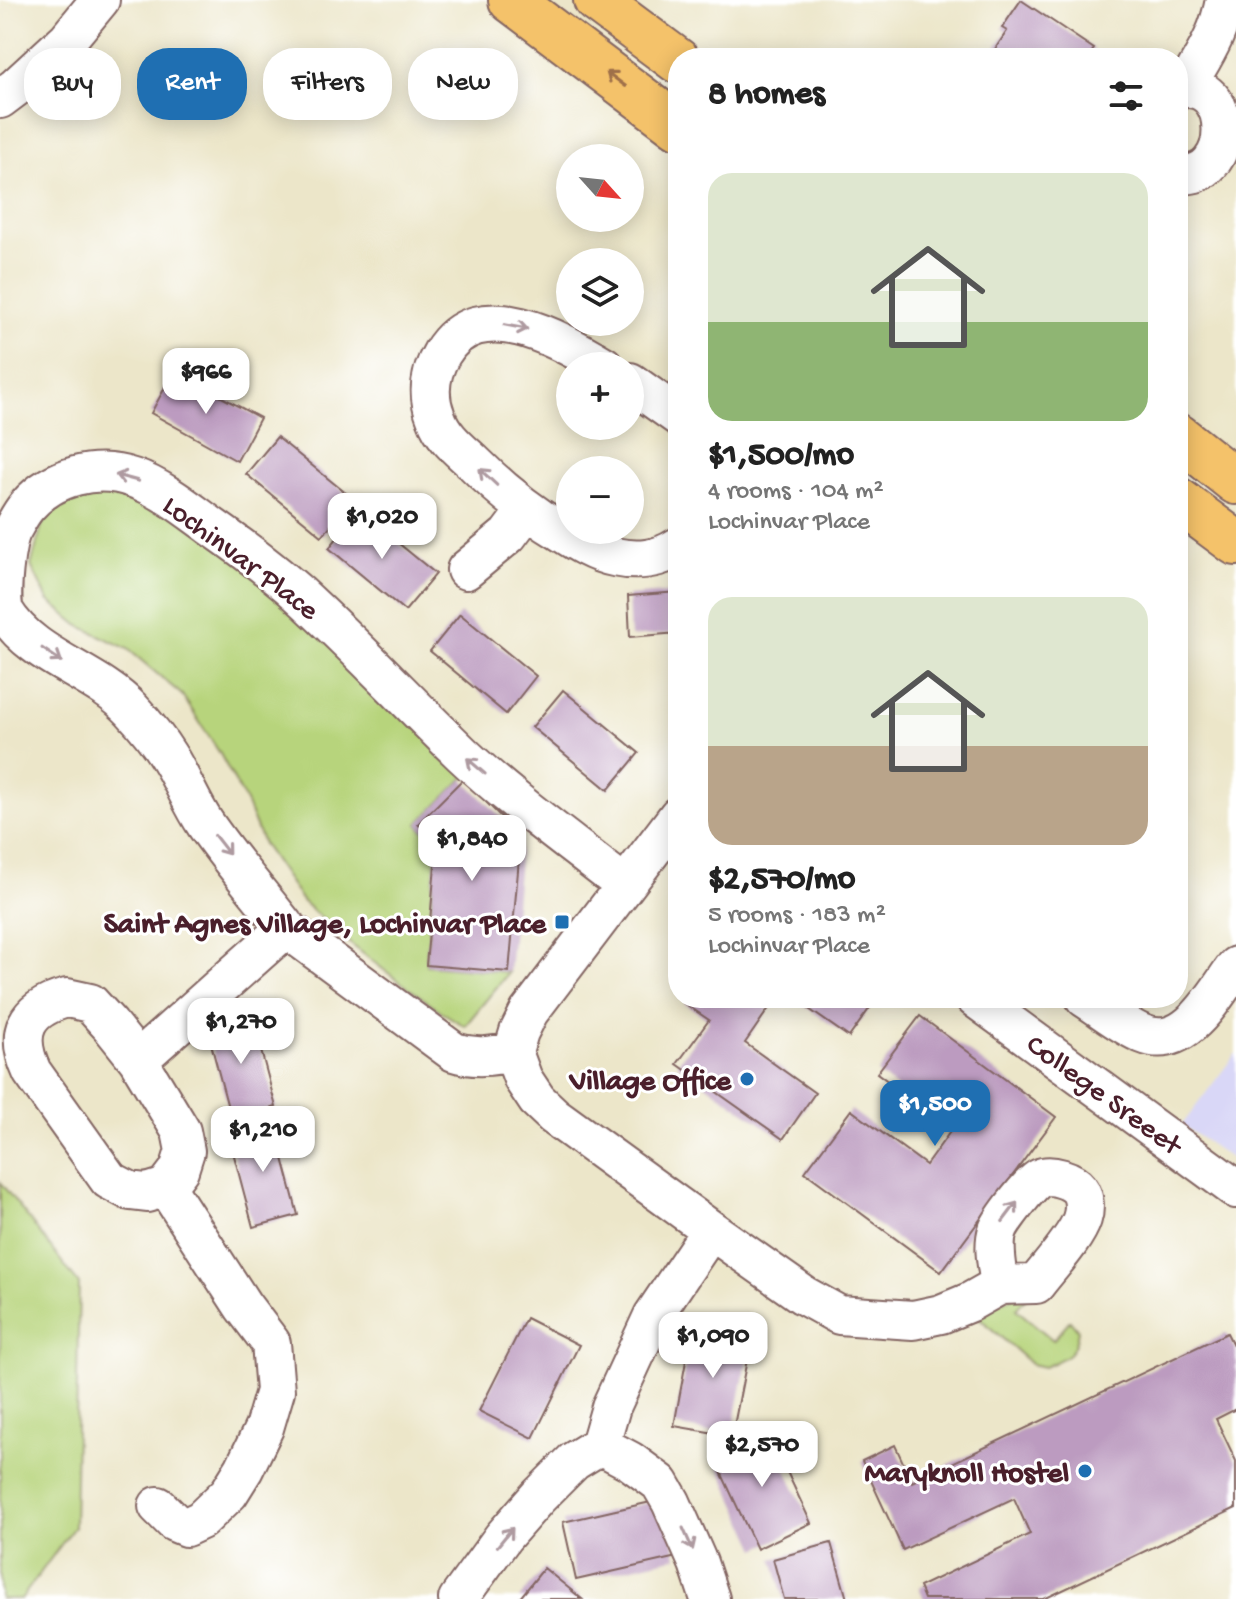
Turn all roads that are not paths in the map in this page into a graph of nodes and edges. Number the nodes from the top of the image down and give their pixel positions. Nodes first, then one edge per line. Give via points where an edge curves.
1 (100, 0) edge
2 (511, 0) edge
3 (596, 0) edge
4 (1225, 0) edge
5 (1236, 28) edge
6 (668, 54) edge
7 (1193, 90) edge
8 (0, 99) edge
9 (668, 118) edge
10 (1230, 158) edge
11 (1188, 174) edge
12 (580, 352) edge
13 (644, 392) edge
14 (668, 409) edge
15 (1188, 444) edge
16 (1236, 482) edge
17 (1188, 507) edge
18 (526, 511) junction
19 (1236, 543) edge
20 (668, 553) edge
21 (466, 570) dead end
22 (668, 829) edge
23 (624, 885) junction
24 (286, 928) junction
25 (1236, 966) edge
26 (995, 1008) edge
27 (1101, 1008) edge
28 (513, 1052) junction
29 (138, 1060) junction
30 (166, 1187) junction
31 (1236, 1189) edge
32 (711, 1230) junction
33 (1018, 1285) dead end
34 (600, 1445) junction
35 (158, 1506) dead end
36 (458, 1599) edge
37 (710, 1599) edge

1 - 8 street via 67,40
9 -> 2 main road
3 - 6 main road
4 - 7 street
5 - 7 street via 1227,63
7 - 10 street via 1221,101 1230,116
10 - 11 street
18 -> 12 street via 446,437 435,416 433,368 464,330 488,323 536,331
13 - 14 street
15 - 16 main road
17 - 19 main road
18 - 20 street via 613,557 639,560
18 - 21 street via 508,535
22 - 23 street
23 -> 24 street, Lochinvar Place via 463,755 296,591 188,509 134,478 111,474 91,472 48,488 27,506 9,533 2,607 22,634 129,707 168,756 205,824
23 - 28 street via 529,1012
24 - 28 street, Lochinvar Place via 454,1052 485,1058
24 - 29 street
25 - 27 street via 1195,1021 1169,1037 1144,1035
26 - 31 street, College Sreeet
28 - 32 street via 523,1079 554,1116
29 - 30 street via 181,1131 185,1151
29 - 30 street via 90,1003 67,998 49,1002 31,1017 23,1036 32,1072 109,1180 130,1191
30 - 35 street via 271,1343 275,1391 264,1428 229,1493 186,1527
32 - 33 street via 839,1315 913,1320
32 - 34 street via 653,1316 611,1407
36 -> 34 street via 538,1497 574,1461
34 -> 37 street via 660,1483

